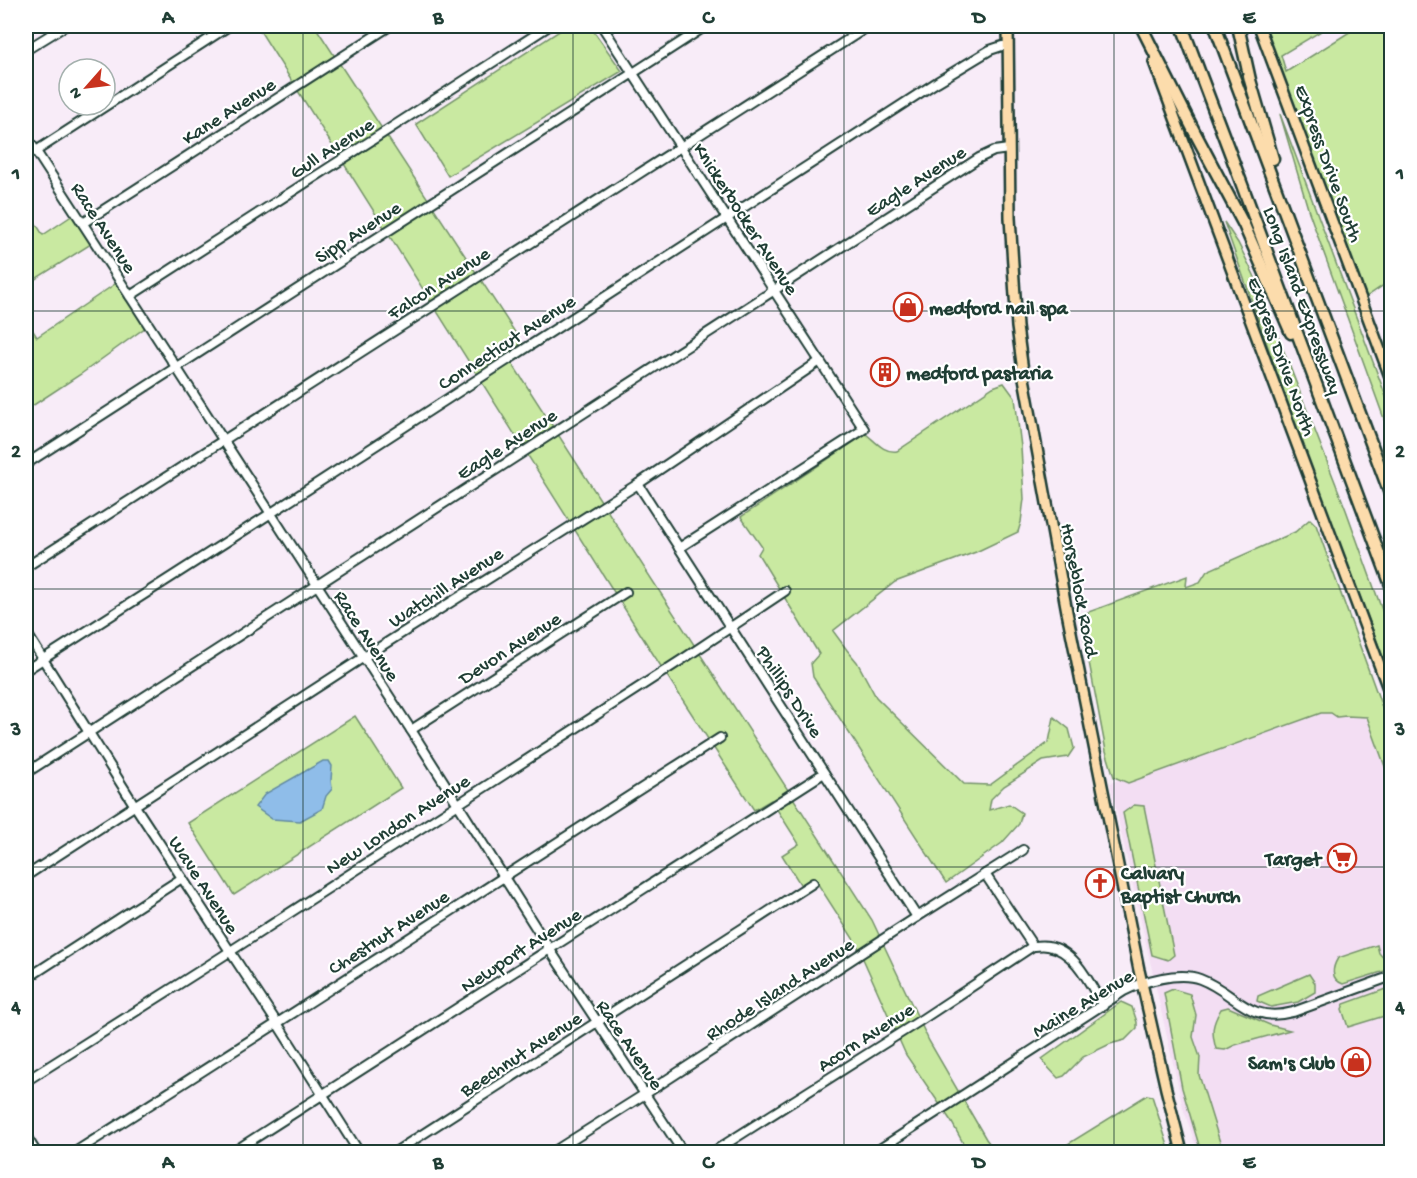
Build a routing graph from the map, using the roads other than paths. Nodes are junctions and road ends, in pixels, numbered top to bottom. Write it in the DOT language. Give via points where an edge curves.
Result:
graph roads {
  1 [pos="61,26"];
  2 [pos="229,26"];
  3 [pos="390,26"];
  4 [pos="549,26"];
  5 [pos="602,26"];
  6 [pos="706,26"];
  7 [pos="869,26"];
  8 [pos="1008,26"];
  9 [pos="1182,26"];
  10 [pos="1215,26"];
  11 [pos="1238,26"];
  12 [pos="1259,26"];
  13 [pos="1142,27"];
  14 [pos="1008,46"];
  15 [pos="26,50"];
  16 [pos="634,72"];
  17 [pos="26,136"];
  18 [pos="680,146"];
  19 [pos="1009,149"];
  20 [pos="36,151"];
  21 [pos="727,219"];
  22 [pos="83,223"];
  23 [pos="1291,226"];
  24 [pos="773,290"];
  25 [pos="130,296"];
  26 [pos="820,361"];
  27 [pos="176,367"];
  28 [pos="1392,382"];
  29 [pos="1320,396"];
  30 [pos="223,440"];
  31 [pos="26,464"];
  32 [pos="638,484"];
  33 [pos="1392,499"];
  34 [pos="270,514"];
  35 [pos="679,548"];
  36 [pos="26,567"];
  37 [pos="316,585"];
  38 [pos="1392,588"];
  39 [pos="785,591"];
  40 [pos="626,592"];
  41 [pos="730,627"];
  42 [pos="26,632"];
  43 [pos="364,657"];
  44 [pos="43,659"];
  45 [pos="26,670"];
  46 [pos="1392,699"];
  47 [pos="411,730"];
  48 [pos="89,732"];
  49 [pos="720,738"];
  50 [pos="26,773"];
  51 [pos="824,773"];
  52 [pos="457,804"];
  53 [pos="135,806"];
  54 [pos="1023,850"];
  55 [pos="986,874"];
  56 [pos="26,876"];
  57 [pos="504,876"];
  58 [pos="182,878"];
  59 [pos="813,883"];
  60 [pos="917,917"];
  61 [pos="1033,946"];
  62 [pos="550,950"];
  63 [pos="229,951"];
  64 [pos="1392,976"];
  65 [pos="26,979"];
  66 [pos="1142,983"];
  67 [pos="1103,1006"];
  68 [pos="597,1022"];
  69 [pos="277,1023"];
  70 [pos="26,1081"];
  71 [pos="645,1094"];
  72 [pos="322,1095"];
  73 [pos="26,1136"];
  74 [pos="36,1152"];
  75 [pos="75,1152"];
  76 [pos="233,1152"];
  77 [pos="359,1152"];
  78 [pos="395,1152"];
  79 [pos="553,1152"];
  80 [pos="683,1152"];
  81 [pos="713,1152"];
  82 [pos="875,1152"];
  83 [pos="1182,1152"];
  1 -- 15 [label="street"];
  2 -- 20 [label="street"];
  3 -- 22 [label="street, Kane Avenue"];
  4 -- 25 [label="street, Gull Avenue"];
  5 -- 16 [label="street, Knickerbocker Avenue"];
  6 -- 16 [label="street, Sipp Avenue"];
  7 -- 18 [label="street, Falcon Avenue"];
  8 -- 14 [label="main road, Horseblock Road"];
  9 -- 29 [label="highway, Long Island Expressway"];
  10 -- 23 [label="highway, Long Island Expressway"];
  11 -- 23 [label="highway"];
  12 -- 28 [label="main road, Express Drive South"];
  13 -- 29 [label="highway" via="1235,207"];
  13 -- 46 [label="main road, Express Drive North"];
  14 -- 19 [label="main road, Horseblock Road"];
  14 -- 21 [label="street, Connecticut Avenue" via="984,54"];
  16 -- 18 [label="street, Knickerbocker Avenue"];
  16 -- 27 [label="street, Sipp Avenue"];
  17 -- 20 [label="street, Race Avenue"];
  18 -- 21 [label="street, Knickerbocker Avenue"];
  18 -- 30 [label="street, Falcon Avenue"];
  19 -- 24 [label="street, Eagle Avenue" via="979,158"];
  19 -- 66 [label="main road, Horseblock Road" via="1015,298 1024,378"];
  20 -- 22 [label="street, Race Avenue"];
  21 -- 24 [label="street, Knickerbocker Avenue"];
  21 -- 34 [label="street, Connecticut Avenue"];
  22 -- 25 [label="street, Race Avenue"];
  23 -- 33 [label="highway, Long Island Expressway"];
  24 -- 26 [label="street, Knickerbocker Avenue"];
  24 -- 37 [label="street, Eagle Avenue"];
  25 -- 27 [label="street, Race Avenue"];
  26 -- 32 [label="street, Watchill Avenue"];
  26 -- 35 [label="street, Knickerbocker Avenue" via="864,429"];
  27 -- 30 [label="street, Race Avenue"];
  27 -- 31 [label="street, Sipp Avenue"];
  29 -- 38 [label="highway, Long Island Expressway"];
  30 -- 34 [label="street, Race Avenue"];
  30 -- 36 [label="street, Falcon Avenue"];
  32 -- 35 [label="street, Phillips Drive"];
  32 -- 43 [label="street, Watchill Avenue"];
  34 -- 37 [label="street, Race Avenue"];
  34 -- 44 [label="street, Connecticut Avenue"];
  35 -- 41 [label="street, Phillips Drive"];
  37 -- 43 [label="street, Race Avenue"];
  37 -- 48 [label="street, Eagle Avenue"];
  39 -- 41 [label="street, New London Avenue"];
  40 -- 47 [label="street, Devon Avenue"];
  41 -- 51 [label="street, Phillips Drive"];
  41 -- 52 [label="street, New London Avenue"];
  42 -- 44 [label="street, Wave Avenue"];
  43 -- 47 [label="street, Race Avenue"];
  43 -- 53 [label="street, Watchill Avenue"];
  44 -- 45 [label="street, Connecticut Avenue"];
  44 -- 48 [label="street, Wave Avenue"];
  47 -- 52 [label="street, Race Avenue"];
  48 -- 50 [label="street, Eagle Avenue"];
  48 -- 53 [label="street, Wave Avenue"];
  49 -- 57 [label="street, Chestnut Avenue"];
  51 -- 60 [label="street, Phillips Drive"];
  51 -- 62 [label="street, Newport Avenue"];
  52 -- 57 [label="street, Race Avenue"];
  52 -- 63 [label="street, New London Avenue"];
  53 -- 56 [label="street, Watchill Avenue"];
  53 -- 58 [label="street, Wave Avenue"];
  54 -- 55 [label="street, Rhode Island Avenue"];
  55 -- 60 [label="street, Rhode Island Avenue"];
  55 -- 61 [label="street"];
  57 -- 62 [label="street, Race Avenue"];
  57 -- 69 [label="street, Chestnut Avenue"];
  58 -- 63 [label="street, Wave Avenue"];
  58 -- 65 [label="street"];
  59 -- 68 [label="street, Beechnut Avenue"];
  60 -- 71 [label="street, Rhode Island Avenue"];
  61 -- 67 [label="street" via="1060,950 1072,959"];
  61 -- 81 [label="street, Acorn Avenue"];
  62 -- 68 [label="street, Race Avenue"];
  62 -- 72 [label="street, Newport Avenue"];
  63 -- 69 [label="street, Wave Avenue"];
  63 -- 70 [label="street, New London Avenue"];
  64 -- 66 [label="street, Maine Avenue" via="1293,1012 1268,1015 1251,1010 1192,976"];
  66 -- 67 [label="street, Maine Avenue"];
  66 -- 83 [label="main road, Horseblock Road"];
  67 -- 82 [label="street, Maine Avenue"];
  68 -- 71 [label="street, Race Avenue"];
  68 -- 78 [label="street, Beechnut Avenue"];
  69 -- 72 [label="street, Wave Avenue"];
  69 -- 75 [label="street, Chestnut Avenue"];
  71 -- 79 [label="street, Rhode Island Avenue"];
  71 -- 80 [label="street, Race Avenue"];
  72 -- 76 [label="street, Newport Avenue"];
  72 -- 77 [label="street, Wave Avenue"];
  73 -- 74 [label="street"];
}
